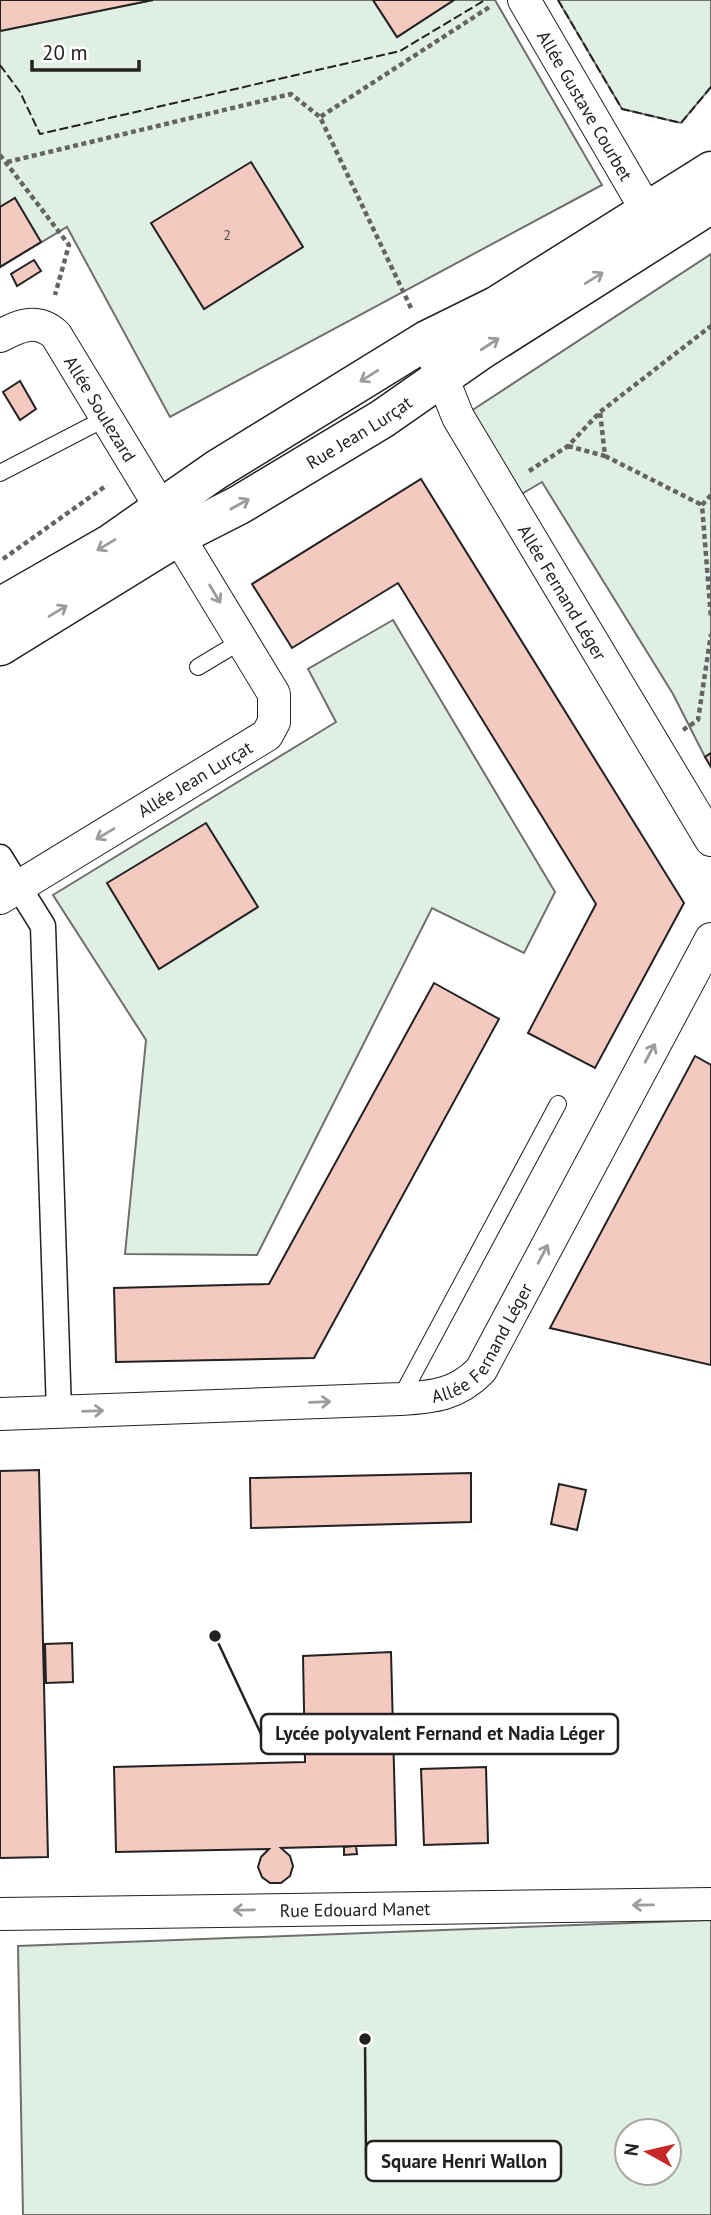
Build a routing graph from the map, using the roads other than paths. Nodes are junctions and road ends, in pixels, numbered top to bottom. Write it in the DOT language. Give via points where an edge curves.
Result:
graph roads {
  1 [pos="524,0"];
  2 [pos="711,171"];
  3 [pos="711,204"];
  4 [pos="647,211"];
  5 [pos="0,336"];
  6 [pos="426,340"];
  7 [pos="443,376"];
  8 [pos="108,417"];
  9 [pos="0,472"];
  10 [pos="171,520"];
  11 [pos="0,607"];
  12 [pos="243,640"];
  13 [pos="0,646"];
  14 [pos="198,667"];
  15 [pos="711,840"];
  16 [pos="0,857"];
  17 [pos="10,892"];
  18 [pos="711,939"];
  19 [pos="558,1104"];
  20 [pos="400,1399"];
  21 [pos="59,1412"];
  22 [pos="0,1414"];
  23 [pos="711,1904"];
  24 [pos="0,1914"];
  1 -- 4 [label="street, Allée Gustave Courbet"];
  2 -- 4 [label="street, Rue Jean Lurçat"];
  7 -- 3 [label="street, Rue Jean Lurçat, one-way"];
  4 -- 6 [label="street, Rue Jean Lurçat" via="496,306"];
  5 -- 8 [label="street, Allée Soulezard" via="21,326 47,326"];
  6 -- 7 [label="street, Allée Fernand Léger"];
  6 -- 10 [label="street, Rue Jean Lurçat, one-way"];
  10 -- 7 [label="street, Rue Jean Lurçat, one-way" via="251,498 382,419"];
  7 -- 15 [label="street, Allée Fernand Léger" via="458,417"];
  8 -- 9 [label="lane"];
  8 -- 10 [label="street, Allée Soulezard"];
  10 -- 11 [label="street, Rue Jean Lurçat, one-way" via="110,544"];
  10 -- 12 [label="street, Allée Jean Lurçat, one-way"];
  13 -- 10 [label="street, Rue Jean Lurçat, one-way"];
  12 -- 14 [label="lane"];
  12 -- 17 [label="street, Allée Jean Lurçat, one-way" via="274,694 274,722 267,735"];
  16 -- 17 [label="street"];
  17 -- 21 [label="street" via="43,926"];
  20 -- 18 [label="street, Allée Fernand Léger, one-way" via="457,1390 481,1370"];
  19 -- 20 [label="lane"];
  21 -- 20 [label="street, Allée Fernand Léger, one-way"];
  21 -- 22 [label="street, Allée Fernand Léger"];
  23 -- 24 [label="street, Rue Edouard Manet, one-way"];
}
